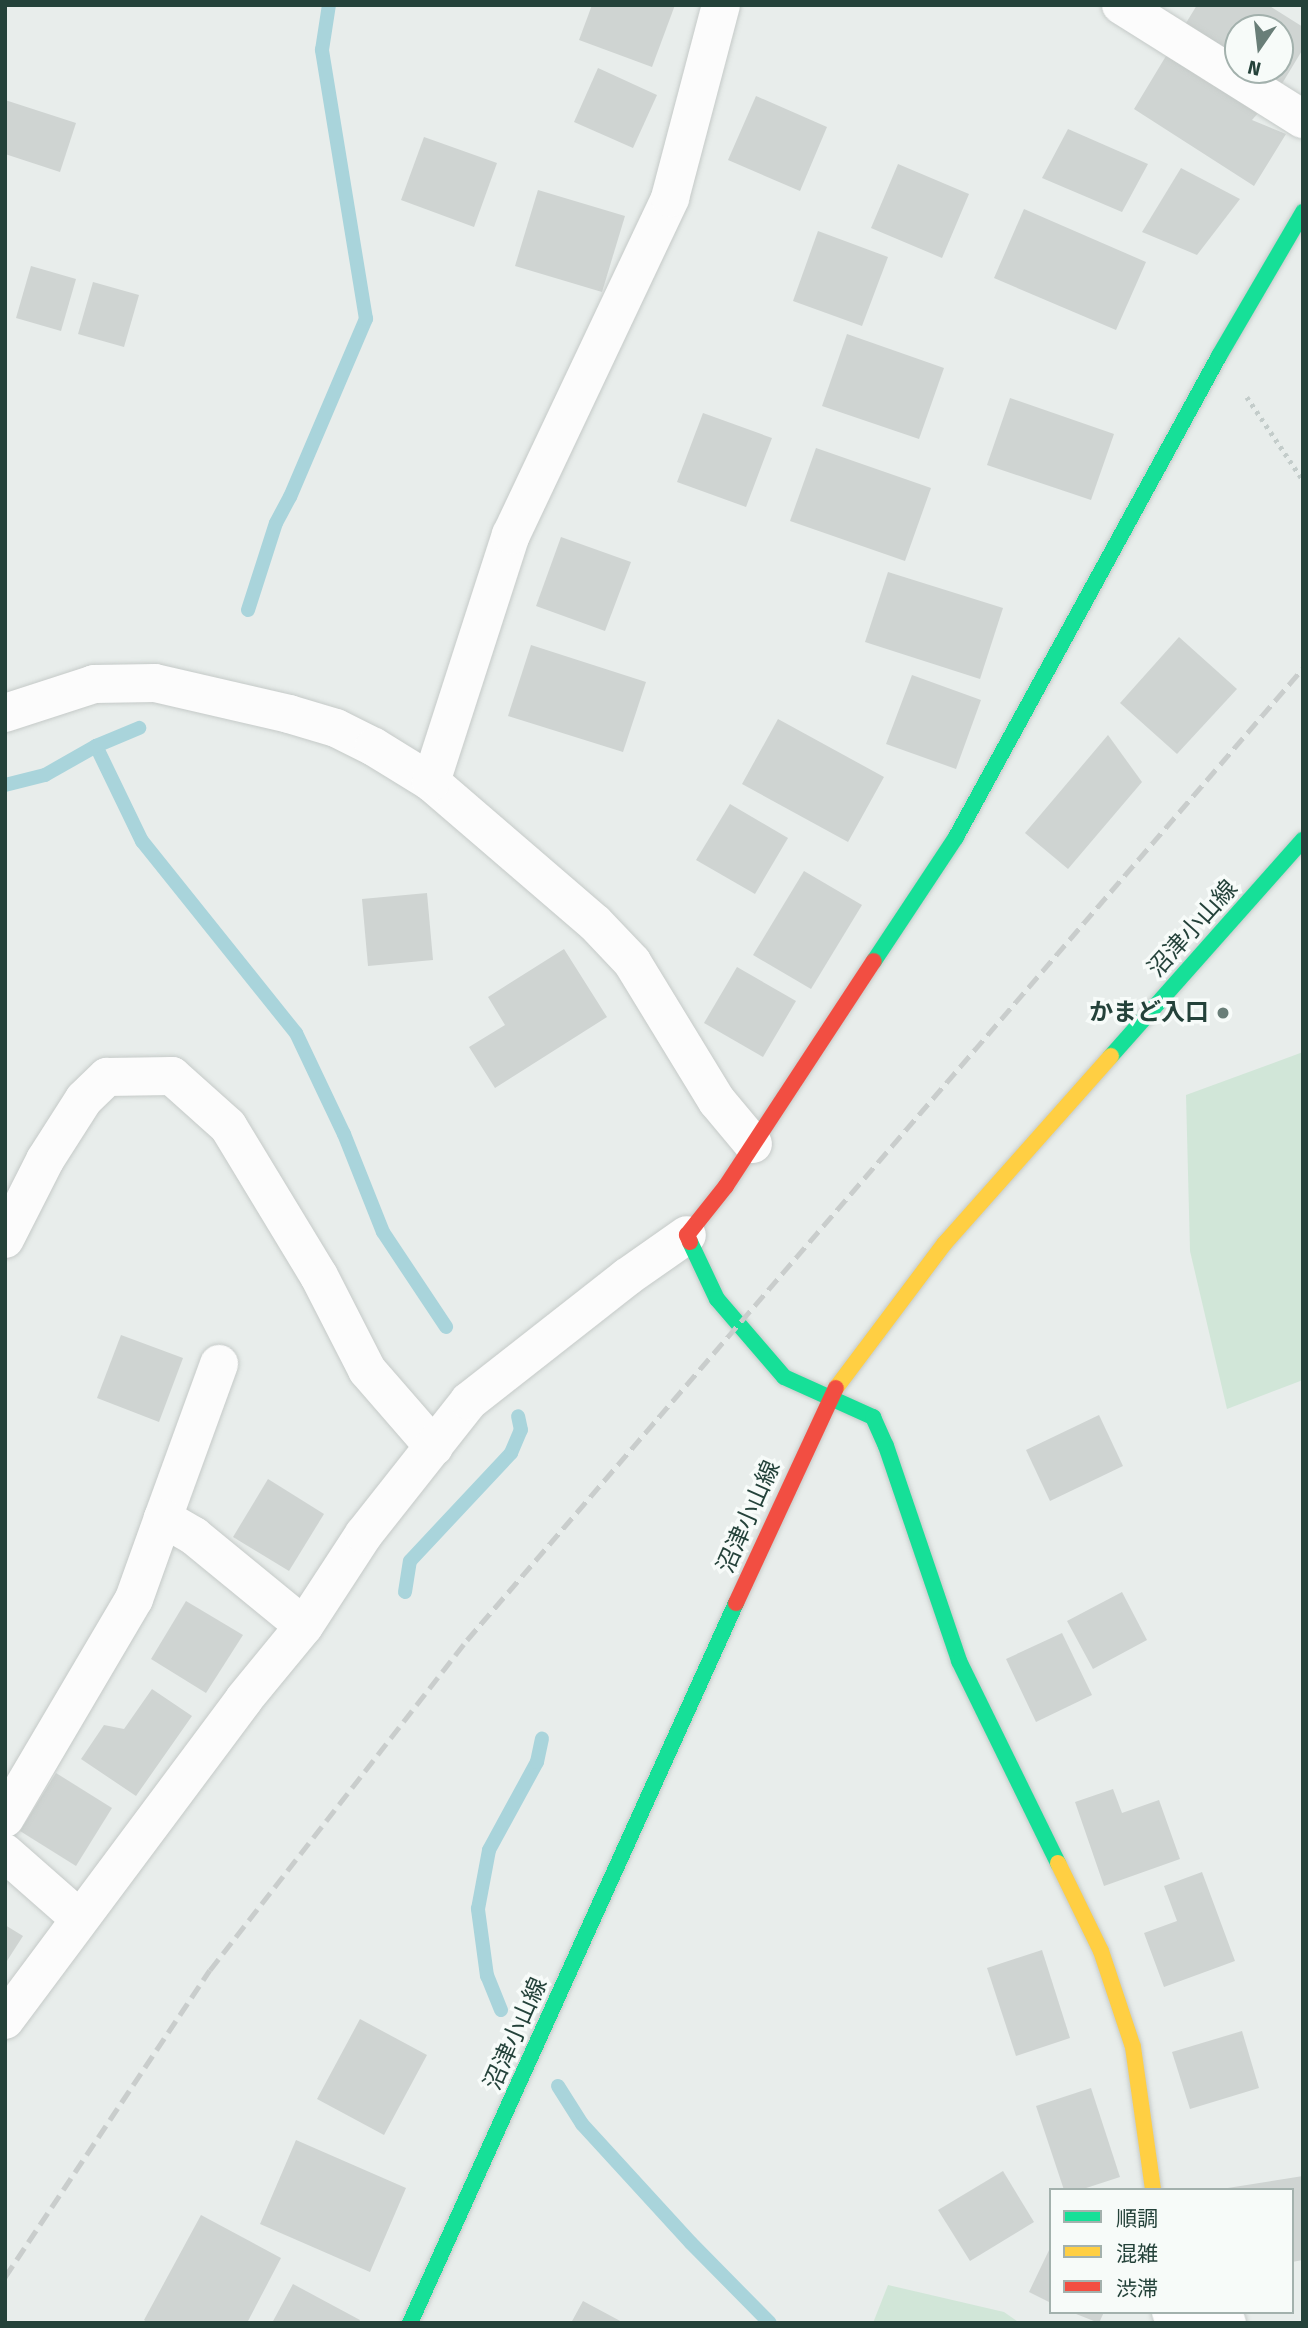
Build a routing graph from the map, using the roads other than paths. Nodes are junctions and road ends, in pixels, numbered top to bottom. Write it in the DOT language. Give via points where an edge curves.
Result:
graph roads {
  1 [pos="721,5"];
  2 [pos="1121,5"];
  3 [pos="1303,119"];
  4 [pos="1303,212"];
  5 [pos="5,713"];
  6 [pos="432,782"];
  7 [pos="1303,840"];
  8 [pos="753,1144"];
  9 [pos="687,1235"];
  10 [pos="5,1239"];
  11 [pos="219,1364"];
  12 [pos="828,1397"];
  13 [pos="434,1447"];
  14 [pos="163,1518"];
  15 [pos="304,1626"];
  16 [pos="5,1818"];
  17 [pos="5,1853"];
  18 [pos="79,1918"];
  19 [pos="5,2020"];
  20 [pos="1153,2188"];
  21 [pos="1181,2314"];
  22 [pos="410,2323"];
  23 [pos="1227,2323"];
  1 -- 6 [label="street" via="670,198 511,535"];
  2 -- 3 [label="street"];
  4 -- 8 [label="street" via="1219,356 956,837"];
  5 -- 6 [label="street" via="94,684 155,683 336,728"];
  6 -- 8 [label="street" via="595,923 632,961 717,1101"];
  7 -- 12 [label="street, 沼津小山線" via="946,1243"];
  8 -- 9 [label="street"];
  9 -- 12 [label="street" via="717,1299 784,1377"];
  9 -- 13 [label="street" via="627,1276 470,1401"];
  10 -- 13 [label="street" via="45,1160 84,1099 107,1077 172,1076 228,1126 319,1276 367,1370"];
  11 -- 14 [label="street"];
  12 -- 20 [label="street" via="873,1417 959,1661 1101,1951 1133,2047"];
  12 -- 22 [label="street, 沼津小山線"];
  13 -- 15 [label="street" via="364,1535"];
  14 -- 15 [label="street" via="194,1536"];
  14 -- 16 [label="street" via="134,1599"];
  15 -- 18 [label="street"];
  17 -- 18 [label="street"];
  18 -- 19 [label="street"];
  21 -- 23 [label="street"];
}
